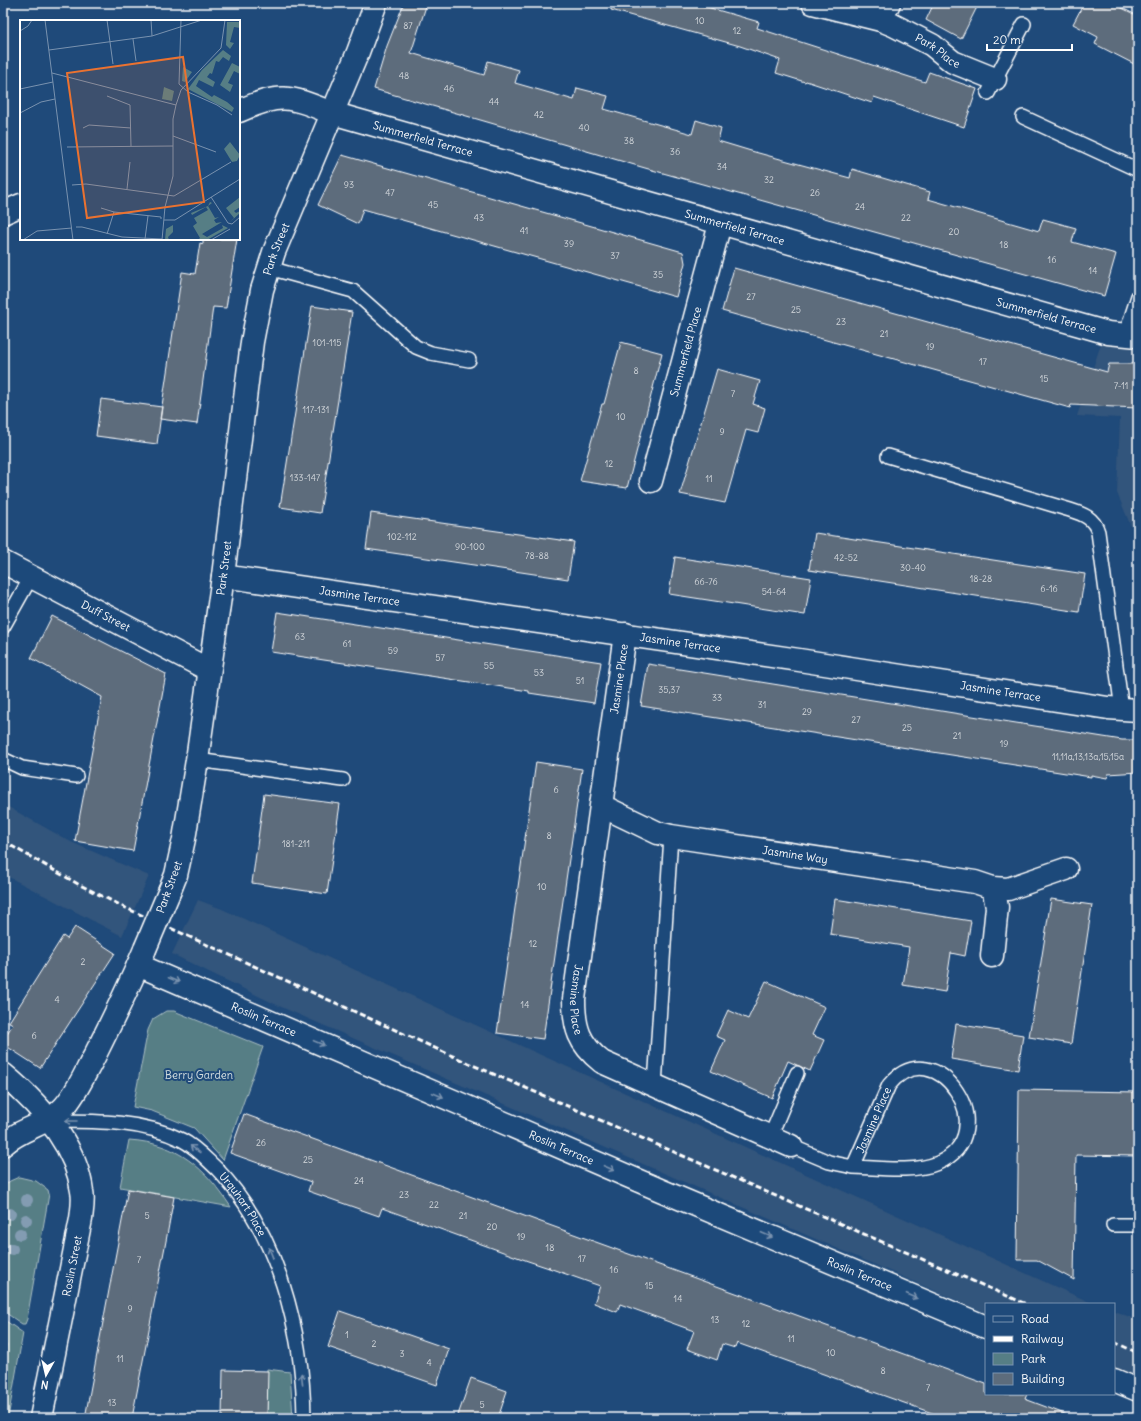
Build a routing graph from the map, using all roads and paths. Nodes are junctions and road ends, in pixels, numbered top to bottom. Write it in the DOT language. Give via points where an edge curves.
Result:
graph roads {
  1 [pos="376,3"];
  2 [pos="813,3"];
  3 [pos="885,12"];
  4 [pos="1024,24"];
  5 [pos="991,86"];
  6 [pos="240,111"];
  7 [pos="332,113"];
  8 [pos="1023,117"];
  9 [pos="1138,170"];
  10 [pos="20,205"];
  11 [pos="3,213"];
  12 [pos="720,224"];
  13 [pos="268,268"];
  14 [pos="1138,296"];
  15 [pos="1132,336"];
  16 [pos="469,360"];
  17 [pos="888,456"];
  18 [pos="652,481"];
  19 [pos="3,562"];
  20 [pos="223,576"];
  21 [pos="31,577"];
  22 [pos="3,627"];
  23 [pos="625,634"];
  24 [pos="209,670"];
  25 [pos="1130,710"];
  26 [pos="3,759"];
  27 [pos="197,760"];
  28 [pos="76,776"];
  29 [pos="343,780"];
  30 [pos="602,806"];
  31 [pos="671,836"];
  32 [pos="1066,869"];
  33 [pos="993,888"];
  34 [pos="992,956"];
  35 [pos="142,957"];
  36 [pos="3,1074"];
  37 [pos="797,1074"];
  38 [pos="655,1085"];
  39 [pos="48,1121"];
  40 [pos="770,1137"];
  41 [pos="3,1145"];
  42 [pos="791,1146"];
  43 [pos="853,1167"];
  44 [pos="1113,1225"];
  45 [pos="1138,1226"];
  46 [pos="985,1327"];
  47 [pos="1115,1380"];
  48 [pos="1138,1390"];
  49 [pos="42,1418"];
  50 [pos="304,1418"];
  1 -- 7 [label="street, Park Street"];
  2 -- 3 [label="street, Park Place"];
  3 -- 5 [label="street, Park Place" via="953,62"];
  4 -- 5 [label="lane"];
  6 -- 7 [label="street, Summerfield Terrace" via="264,100 282,97 300,100"];
  7 -- 12 [label="street, Summerfield Terrace"];
  7 -- 13 [label="street, Park Street"];
  8 -- 9 [label="lane"];
  10 -- 11 [label="street"];
  12 -- 15 [label="street, Summerfield Terrace" via="1093,329"];
  12 -- 18 [label="street, Summerfield Place"];
  13 -- 16 [label="lane" via="353,291 416,347 431,353"];
  13 -- 20 [label="street, Park Street" via="252,342"];
  14 -- 15 [label="lane"];
  17 -- 25 [label="lane" via="1088,516 1098,532"];
  19 -- 21 [label="street, Duff Street"];
  20 -- 23 [label="street, Jasmine Terrace"];
  20 -- 24 [label="street, Park Street"];
  21 -- 22 [label="lane"];
  21 -- 24 [label="street, Duff Street"];
  23 -- 25 [label="street, Jasmine Terrace"];
  23 -- 30 [label="street, Jasmine Place"];
  24 -- 27 [label="street, Park Street"];
  26 -- 28 [label="lane" via="22,768"];
  27 -- 29 [label="lane"];
  27 -- 35 [label="street, Park Street, bridge" via="176,875"];
  30 -- 31 [label="street, Jasmine Way" via="658,833"];
  30 -- 38 [label="street, Jasmine Place" via="574,999 574,1014 583,1043 602,1062"];
  31 -- 33 [label="street, Jasmine Way" via="975,882"];
  31 -- 38 [label="lane"];
  32 -- 33 [label="street, Jasmine Way" via="1013,888"];
  33 -- 34 [label="street" via="997,907"];
  35 -- 39 [label="street, Park Street" via="78,1088 65,1106"];
  35 -- 46 [label="street, Roslin Terrace, one-way" via="660,1190"];
  36 -- 39 [label="street, Roslin Street" via="25,1092"];
  37 -- 40 [label="lane"];
  38 -- 40 [label="street, Jasmine Place"];
  39 -- 41 [label="street" via="25,1130"];
  39 -- 49 [label="street, Roslin Street" via="76,1164 83,1192 81,1219"];
  50 -- 39 [label="lane, Urquhart Place, one-way" via="300,1360 277,1269 255,1219 225,1179 199,1152 183,1141 160,1132 99,1121"];
  40 -- 42 [label="street, Jasmine Place"];
  42 -- 43 [label="lane, Jasmine Place" via="829,1162"];
  43 -- 43 [label="lane, Jasmine Place" via="889,1085 897,1076 907,1070 920,1068 944,1077 955,1086 966,1111 966,1127 962,1142 952,1154 938,1163 922,1167"];
  44 -- 45 [label="lane"];
  47 -- 48 [label="street"];
}
